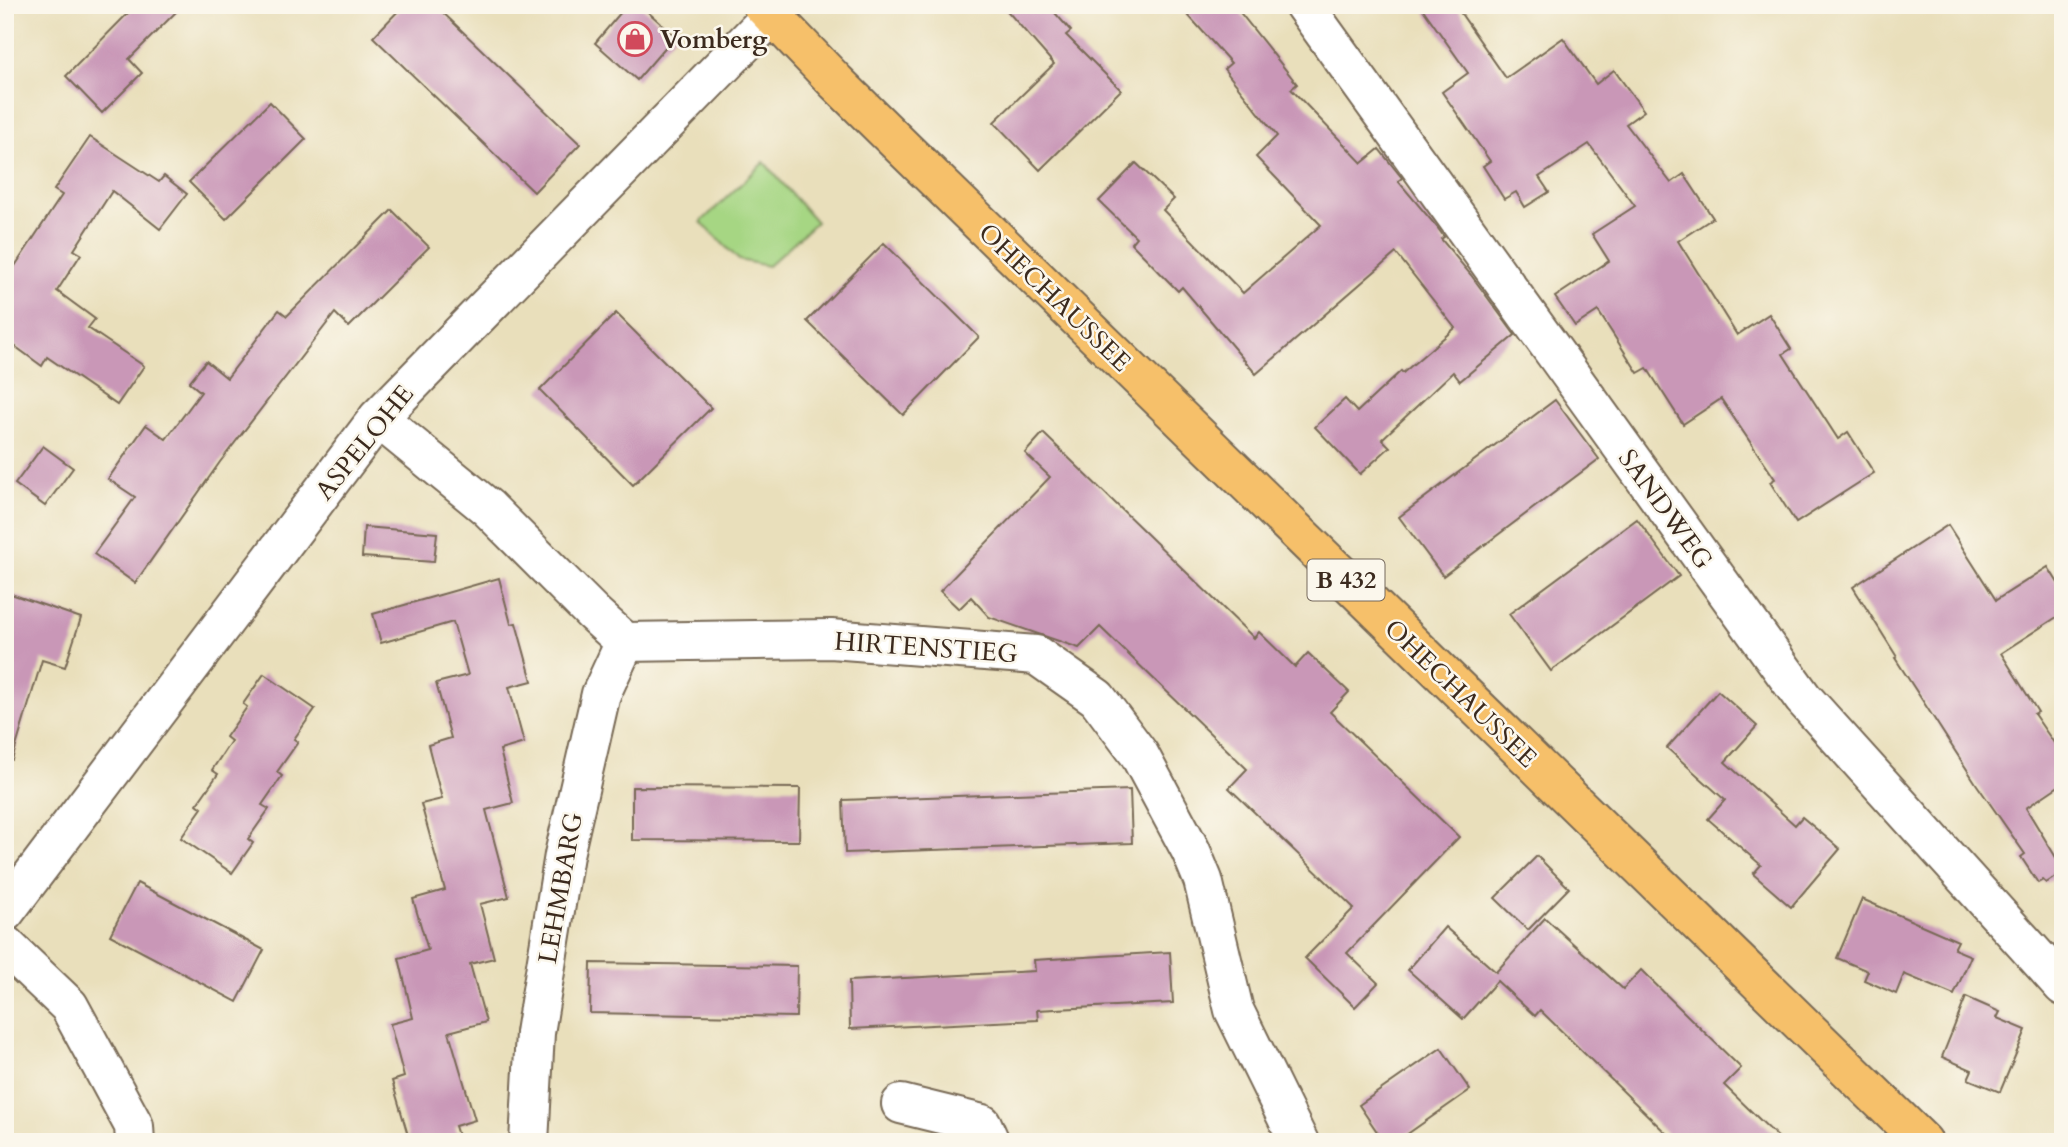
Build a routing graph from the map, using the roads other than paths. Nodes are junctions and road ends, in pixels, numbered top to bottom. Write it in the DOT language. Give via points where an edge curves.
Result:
graph roads {
  1 [pos="1304,5"];
  2 [pos="772,9"];
  3 [pos="378,418"];
  4 [pos="625,642"];
  5 [pos="5,912"];
  6 [pos="5,945"];
  7 [pos="2063,986"];
  8 [pos="901,1104"];
  9 [pos="135,1142"];
  10 [pos="529,1142"];
  11 [pos="990,1142"];
  12 [pos="1298,1142"];
  13 [pos="1923,1142"];
  1 -- 7 [label="street, SANDWEG" via="1803,698"];
  2 -- 3 [label="street, ASPELOHE"];
  2 -- 13 [label="main road, OHECHAUSSEE / B 432" via="836,82"];
  3 -- 4 [label="street" via="488,508"];
  3 -- 5 [label="street, ASPELOHE"];
  4 -- 10 [label="street, LEHMBARG" via="601,694 564,855 535,1033"];
  4 -- 12 [label="street, HIRTENSTIEG" via="831,639 1037,655 1097,698 1139,754 1191,851 1203,880 1234,1010"];
  6 -- 9 [label="street" via="69,1006 134,1126"];
  8 -- 11 [label="street" via="982,1124"];
}
